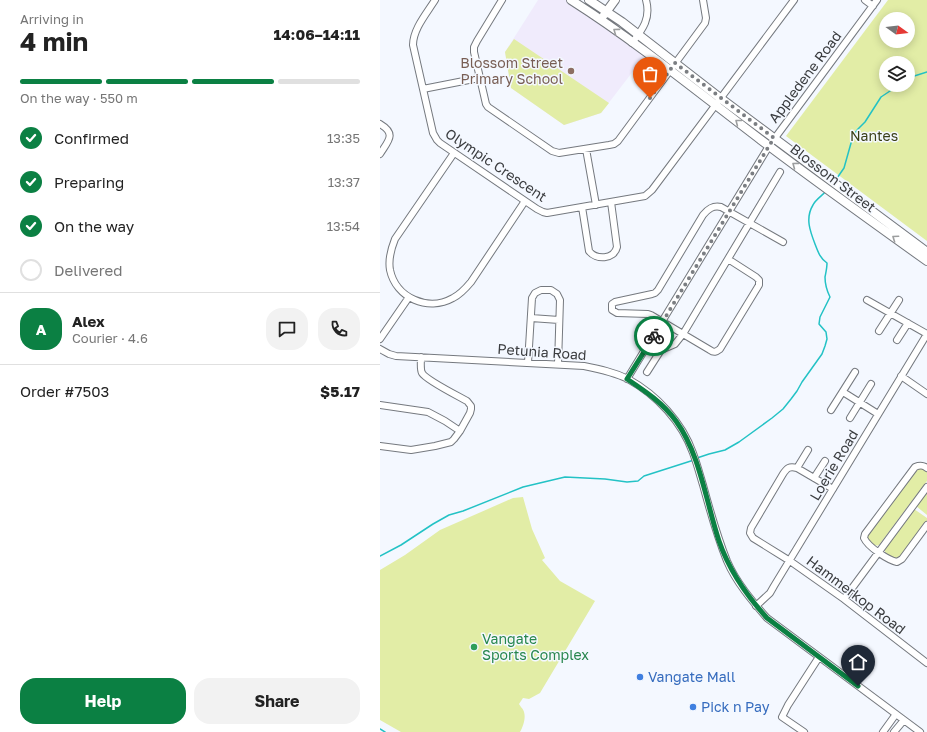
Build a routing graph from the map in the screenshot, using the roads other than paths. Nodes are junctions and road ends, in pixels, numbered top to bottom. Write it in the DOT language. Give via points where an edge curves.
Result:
graph roads {
  1 [pos="435,0"];
  2 [pos="502,0"];
  3 [pos="571,0"];
  4 [pos="589,0"];
  5 [pos="615,0"];
  6 [pos="646,0"];
  7 [pos="703,0"];
  8 [pos="794,0"];
  9 [pos="865,0"];
  10 [pos="877,0"];
  11 [pos="602,3"];
  12 [pos="873,6"];
  13 [pos="606,11"];
  14 [pos="594,14"];
  15 [pos="601,19"];
  16 [pos="638,35"];
  17 [pos="632,42"];
  18 [pos="675,63"];
  19 [pos="670,70"];
  20 [pos="479,78"];
  21 [pos="423,89"];
  22 [pos="718,102"];
  23 [pos="380,124"];
  24 [pos="774,138"];
  25 [pos="769,146"];
  26 [pos="586,149"];
  27 [pos="454,153"];
  28 [pos="380,154"];
  29 [pos="780,172"];
  30 [pos="525,201"];
  31 [pos="611,202"];
  32 [pos="596,204"];
  33 [pos="582,207"];
  34 [pos="870,209"];
  35 [pos="730,211"];
  36 [pos="864,217"];
  37 [pos="750,223"];
  38 [pos="783,242"];
  39 [pos="927,252"];
  40 [pos="728,259"];
  41 [pos="927,261"];
  42 [pos="409,297"];
  43 [pos="867,300"];
  44 [pos="900,300"];
  45 [pos="891,313"];
  46 [pos="531,318"];
  47 [pos="559,320"];
  48 [pos="662,322"];
  49 [pos="908,323"];
  50 [pos="879,332"];
  51 [pos="683,334"];
  52 [pos="927,334"];
  53 [pos="380,339"];
  54 [pos="897,340"];
  55 [pos="380,349"];
  56 [pos="421,357"];
  57 [pos="528,363"];
  58 [pos="558,364"];
  59 [pos="647,372"];
  60 [pos="855,372"];
  61 [pos="901,376"];
  62 [pos="627,379"];
  63 [pos="871,384"];
  64 [pos="843,392"];
  65 [pos="927,394"];
  66 [pos="860,402"];
  67 [pos="380,405"];
  68 [pos="832,410"];
  69 [pos="878,414"];
  70 [pos="850,418"];
  71 [pos="460,431"];
  72 [pos="380,446"];
  73 [pos="808,450"];
  74 [pos="825,461"];
  75 [pos="797,468"];
  76 [pos="927,468"];
  77 [pos="814,478"];
  78 [pos="927,487"];
  79 [pos="833,489"];
  80 [pos="927,525"];
  81 [pos="878,552"];
  82 [pos="790,560"];
  83 [pos="844,599"];
  84 [pos="756,606"];
  85 [pos="819,657"];
  86 [pos="926,661"];
  87 [pos="896,714"];
  88 [pos="904,720"];
  89 [pos="804,732"];
  90 [pos="883,732"];
  91 [pos="894,732"];
  92 [pos="920,732"];
  1 -- 21 [label="street, Olympic Crescent" via="413,39"];
  2 -- 20 [label="street" via="474,47"];
  3 -- 14 [label="street, Blossom Street"];
  4 -- 11 [label="street, Blossom Street"];
  5 -- 13 [label="street"];
  6 -- 16 [label="street" via="646,23"];
  7 -- 18 [label="street" via="705,23"];
  8 -- 22 [label="street, Olympic Crescent"];
  9 -- 12 [label="street"];
  10 -- 12 [label="street, Appledene Road"];
  11 -- 13 [label="street, Blossom Street"];
  11 -- 14 [label="street"];
  12 -- 24 [label="street, Appledene Road"];
  13 -- 15 [label="street"];
  13 -- 16 [label="street, Blossom Street"];
  14 -- 15 [label="street, Blossom Street"];
  17 -- 15 [label="street, Blossom Street, one-way"];
  16 -- 17 [label="street"];
  16 -- 18 [label="street, Blossom Street"];
  17 -- 19 [label="street, Blossom Street"];
  18 -- 19 [label="street"];
  18 -- 22 [label="street, Blossom Street"];
  19 -- 22 [label="street, Blossom Street"];
  19 -- 26 [label="street" via="618,141"];
  20 -- 21 [label="street"];
  20 -- 26 [label="street" via="488,107 552,151 559,153"];
  21 -- 27 [label="street, Olympic Crescent" via="433,133 440,143"];
  22 -- 24 [label="street, Blossom Street"];
  25 -- 22 [label="street, Blossom Street, one-way"];
  22 -- 31 [label="street, Olympic Crescent" via="648,194"];
  23 -- 28 [label="street" via="389,131 390,136"];
  24 -- 25 [label="street, Appledene Road"];
  24 -- 34 [label="street, Blossom Street"];
  25 -- 35 [label="street, Appledene Road"];
  36 -- 25 [label="street, Blossom Street, one-way"];
  26 -- 32 [label="street"];
  27 -- 30 [label="street, Olympic Crescent"];
  27 -- 42 [label="street" via="390,251 393,278"];
  29 -- 37 [label="street"];
  30 -- 33 [label="street, Olympic Crescent" via="548,213"];
  30 -- 42 [label="street" via="462,293 453,299 437,303 425,303"];
  31 -- 32 [label="street, Olympic Crescent"];
  31 -- 33 [label="street" via="617,247 613,255 599,258 589,250"];
  32 -- 33 [label="street, Olympic Crescent"];
  34 -- 36 [label="street"];
  34 -- 39 [label="street, Blossom Street"];
  35 -- 37 [label="street"];
  35 -- 48 [label="street, Appledene Road"];
  35 -- 48 [label="street" via="716,206 703,215 656,293 612,304 614,312 648,314"];
  41 -- 36 [label="street, Blossom Street, one-way"];
  37 -- 38 [label="street"];
  37 -- 40 [label="street"];
  40 -- 51 [label="street"];
  40 -- 51 [label="street" via="756,277 759,285 717,351 713,352"];
  42 -- 53 [label="street"];
  43 -- 45 [label="street"];
  44 -- 45 [label="street"];
  45 -- 49 [label="street"];
  45 -- 50 [label="street"];
  46 -- 47 [label="street"];
  46 -- 47 [label="street" via="532,298 535,293 551,290 560,300"];
  46 -- 57 [label="street"];
  47 -- 58 [label="street"];
  48 -- 51 [label="street"];
  48 -- 62 [label="street, Appledene Road"];
  49 -- 52 [label="street"];
  49 -- 54 [label="street"];
  51 -- 59 [label="street" via="675,344 661,350"];
  52 -- 61 [label="street, Loerie Road"];
  55 -- 56 [label="street, Petunia Road" via="396,356"];
  56 -- 57 [label="street, Petunia Road"];
  56 -- 71 [label="street" via="423,374 467,401 470,406 470,413"];
  57 -- 58 [label="street, Petunia Road"];
  58 -- 62 [label="street, Petunia Road" via="598,369"];
  60 -- 64 [label="street"];
  61 -- 65 [label="street"];
  61 -- 69 [label="street, Loerie Road"];
  62 -- 84 [label="street, Petunia Road" via="644,389 676,421 693,453 728,563"];
  63 -- 66 [label="street"];
  64 -- 66 [label="street"];
  64 -- 68 [label="street"];
  66 -- 69 [label="street"];
  66 -- 70 [label="street"];
  67 -- 71 [label="street" via="428,412"];
  69 -- 79 [label="street, Loerie Road"];
  71 -- 72 [label="street" via="451,442 419,449"];
  73 -- 75 [label="street"];
  74 -- 77 [label="street"];
  75 -- 77 [label="street"];
  75 -- 82 [label="street, Hammerkop Road" via="786,470 750,533 756,541"];
  76 -- 81 [label="street" via="919,465 915,467 865,534 866,542"];
  77 -- 79 [label="street"];
  78 -- 81 [label="street"];
  79 -- 82 [label="street, Loerie Road"];
  80 -- 81 [label="street" via="897,562"];
  81 -- 83 [label="street"];
  82 -- 83 [label="street, Hammerkop Road"];
  82 -- 84 [label="street, Loerie Road" via="770,593"];
  83 -- 86 [label="street, Hammerkop Road"];
  84 -- 85 [label="street, Petunia Road" via="767,618"];
  85 -- 87 [label="street, Petunia Road"];
  85 -- 89 [label="street" via="782,717"];
  87 -- 88 [label="street, Petunia Road"];
  87 -- 90 [label="street"];
  88 -- 91 [label="street"];
  88 -- 92 [label="street, Petunia Road"];
}
